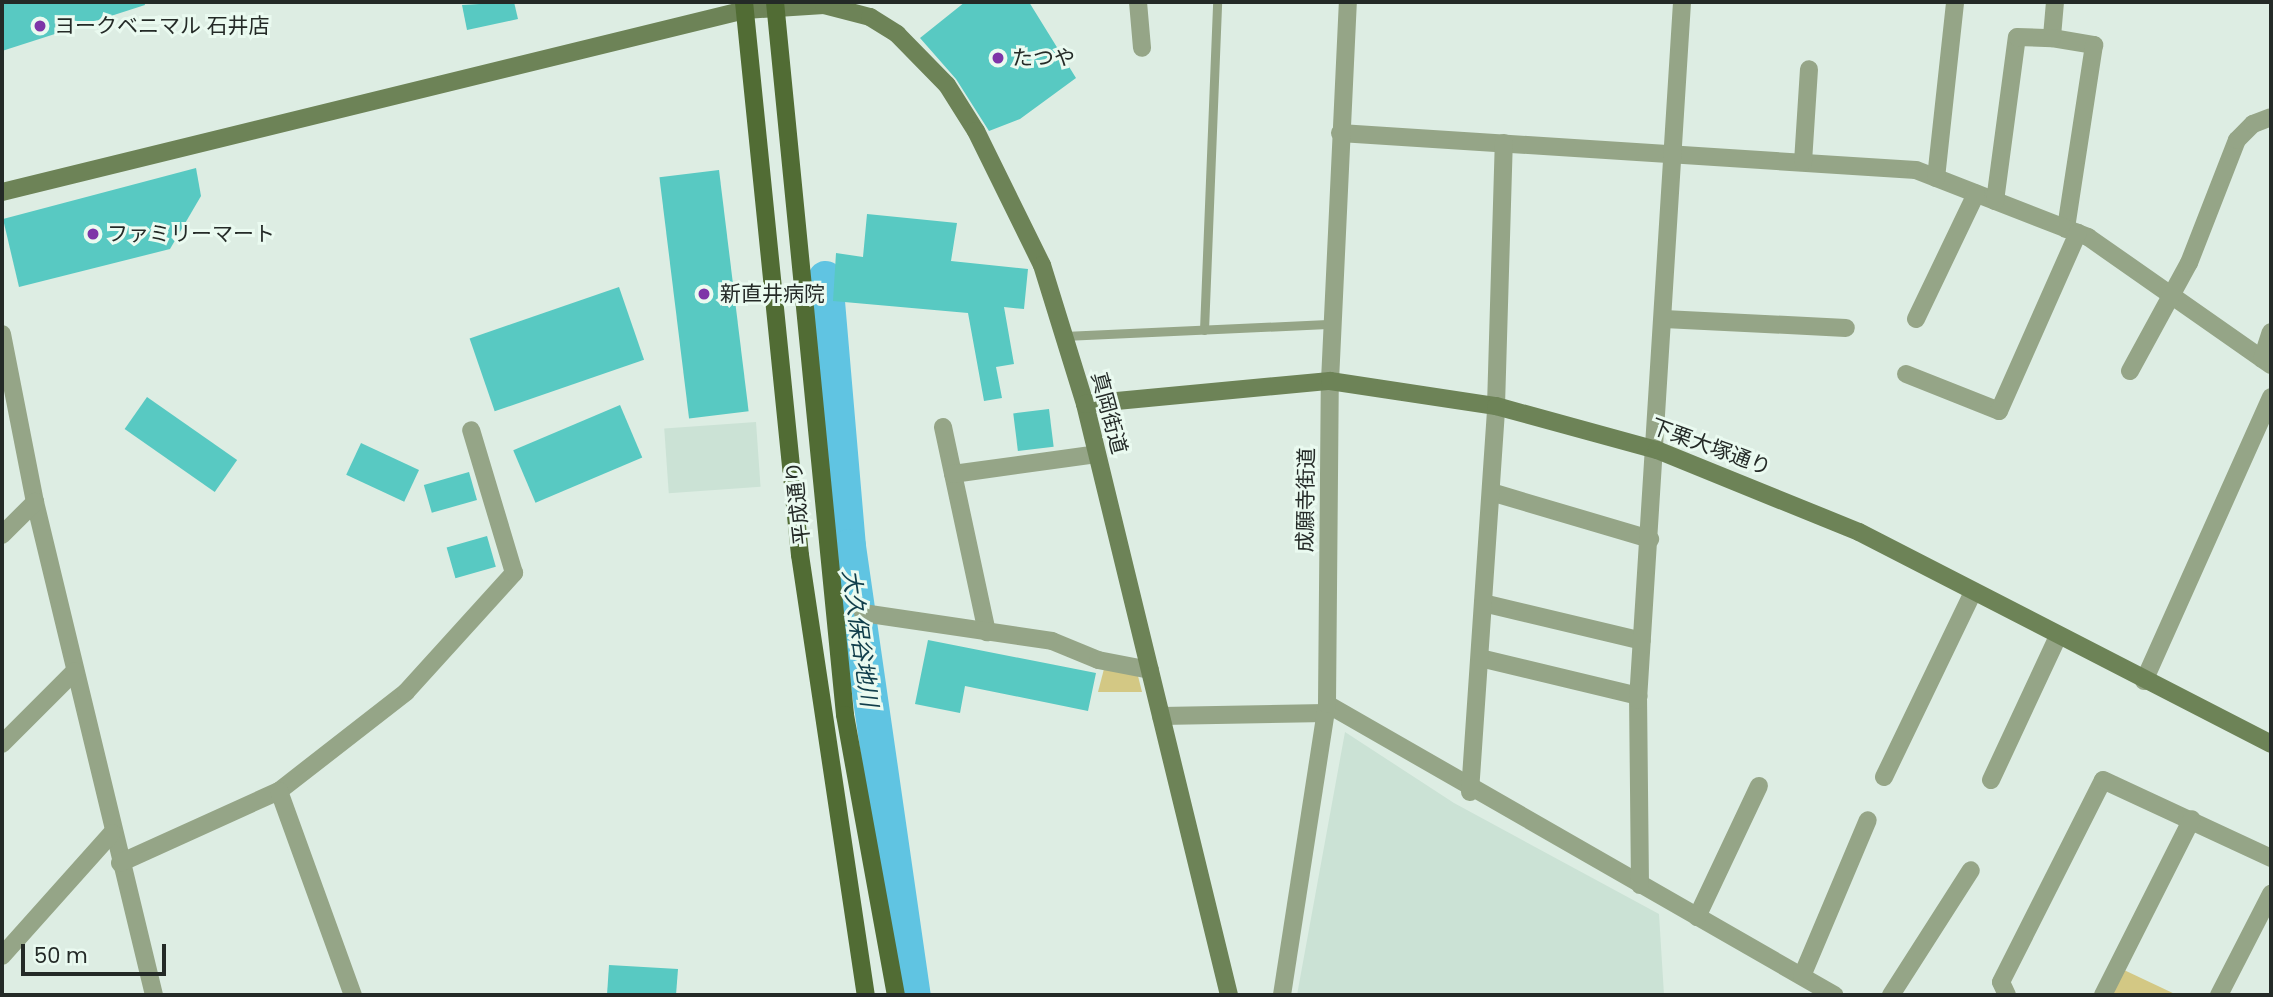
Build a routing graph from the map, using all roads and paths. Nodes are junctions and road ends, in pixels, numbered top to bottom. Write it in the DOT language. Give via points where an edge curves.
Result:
graph roads {
  1 [pos="1138,2"];
  2 [pos="1217,2"];
  3 [pos="1348,2"];
  4 [pos="1682,2"];
  5 [pos="1955,2"];
  6 [pos="2055,2"];
  7 [pos="775,3"];
  8 [pos="745,6"];
  9 [pos="874,9"];
  10 [pos="2052,38"];
  11 [pos="1142,48"];
  12 [pos="1810,69"];
  13 [pos="2271,117"];
  14 [pos="1340,132"];
  15 [pos="1504,143"];
  16 [pos="1673,153"];
  17 [pos="1803,162"];
  18 [pos="1936,178"];
  19 [pos="2,192"];
  20 [pos="1976,194"];
  21 [pos="1995,201"];
  22 [pos="2072,231"];
  23 [pos="2171,295"];
  24 [pos="1664,319"];
  25 [pos="1916,319"];
  26 [pos="1332,324"];
  27 [pos="1846,328"];
  28 [pos="1204,330"];
  29 [pos="2271,332"];
  30 [pos="2,334"];
  31 [pos="1064,336"];
  32 [pos="2267,362"];
  33 [pos="2130,372"];
  34 [pos="1906,374"];
  35 [pos="1330,380"];
  36 [pos="2271,397"];
  37 [pos="1085,404"];
  38 [pos="1496,406"];
  39 [pos="943,427"];
  40 [pos="471,430"];
  41 [pos="1657,450"];
  42 [pos="1097,454"];
  43 [pos="953,474"];
  44 [pos="1490,492"];
  45 [pos="35,502"];
  46 [pos="2,535"];
  47 [pos="1650,539"];
  48 [pos="1973,592"];
  49 [pos="1483,603"];
  50 [pos="863,613"];
  51 [pos="987,632"];
  52 [pos="2058,636"];
  53 [pos="1642,641"];
  54 [pos="1479,658"];
  55 [pos="1150,670"];
  56 [pos="75,671"];
  57 [pos="2144,681"];
  58 [pos="1638,696"];
  59 [pos="1326,708"];
  60 [pos="1161,716"];
  61 [pos="2,744"];
  62 [pos="2271,744"];
  63 [pos="1884,777"];
  64 [pos="1991,780"];
  65 [pos="1759,786"];
  66 [pos="279,792"];
  67 [pos="1471,792"];
  68 [pos="2192,819"];
  69 [pos="1868,820"];
  70 [pos="112,833"];
  71 [pos="2271,858"];
  72 [pos="120,863"];
  73 [pos="1971,870"];
  74 [pos="1640,885"];
  75 [pos="2271,894"];
  76 [pos="1697,917"];
  77 [pos="2,956"];
  78 [pos="1802,976"];
  79 [pos="154,995"];
  80 [pos="352,995"];
  81 [pos="866,995"];
  82 [pos="896,995"];
  83 [pos="1228,995"];
  84 [pos="1282,995"];
  85 [pos="1834,995"];
  86 [pos="1891,995"];
  87 [pos="2007,995"];
  88 [pos="2103,995"];
  89 [pos="2219,995"];
  1 -- 11 [label="street"];
  2 -- 28 [label="lane"];
  3 -- 14 [label="street, 成願寺街道"];
  4 -- 16 [label="street"];
  5 -- 18 [label="street"];
  6 -- 10 [label="street"];
  7 -- 8 [label="street, 真岡街道"];
  7 -- 9 [label="street, 真岡街道"];
  7 -- 82 [label="main road, 平成通り" via="845,715"];
  8 -- 19 [label="street, 真岡街道"];
  8 -- 81 [label="main road, 平成通り" via="800,555"];
  9 -- 31 [label="street, 真岡街道" via="922,56 976,131 1042,265"];
  10 -- 21 [label="street" via="2017,37"];
  10 -- 22 [label="street" via="2094,45"];
  12 -- 17 [label="street"];
  13 -- 23 [label="street" via="2253,124 2237,140"];
  14 -- 15 [label="street"];
  14 -- 26 [label="street, 成願寺街道"];
  15 -- 16 [label="street"];
  15 -- 38 [label="street"];
  16 -- 17 [label="street"];
  16 -- 24 [label="street"];
  17 -- 18 [label="street" via="1916,170"];
  18 -- 20 [label="street"];
  20 -- 21 [label="street"];
  20 -- 25 [label="street"];
  21 -- 22 [label="street"];
  22 -- 23 [label="street"];
  22 -- 34 [label="street" via="1999,411"];
  23 -- 32 [label="street"];
  23 -- 33 [label="street"];
  24 -- 27 [label="street"];
  24 -- 41 [label="street"];
  26 -- 28 [label="lane"];
  26 -- 35 [label="street, 成願寺街道"];
  28 -- 31 [label="lane"];
  29 -- 32 [label="street"];
  30 -- 45 [label="street"];
  31 -- 37 [label="street, 真岡街道"];
  35 -- 37 [label="street, 下栗大塚通り"];
  35 -- 38 [label="street, 下栗大塚通り"];
  35 -- 59 [label="street, 成願寺街道"];
  36 -- 57 [label="street"];
  37 -- 42 [label="street, 真岡街道"];
  38 -- 41 [label="street, 下栗大塚通り"];
  38 -- 44 [label="street"];
  39 -- 43 [label="street"];
  40 -- 66 [label="street" via="514,573 406,692"];
  41 -- 47 [label="street"];
  41 -- 48 [label="street, 下栗大塚通り" via="1764,489"];
  42 -- 43 [label="street"];
  42 -- 55 [label="street, 真岡街道"];
  43 -- 51 [label="street"];
  44 -- 47 [label="street"];
  44 -- 49 [label="street"];
  45 -- 46 [label="street"];
  45 -- 56 [label="street"];
  47 -- 53 [label="street"];
  48 -- 52 [label="street, 下栗大塚通り"];
  48 -- 63 [label="street"];
  49 -- 53 [label="street"];
  49 -- 54 [label="street"];
  50 -- 51 [label="street"];
  51 -- 55 [label="street" via="1052,641 1098,660"];
  52 -- 57 [label="street, 下栗大塚通り"];
  52 -- 64 [label="street"];
  53 -- 58 [label="street"];
  54 -- 58 [label="street"];
  54 -- 67 [label="street"];
  55 -- 60 [label="street, 真岡街道"];
  56 -- 61 [label="street"];
  56 -- 70 [label="street"];
  57 -- 62 [label="street, 下栗大塚通り"];
  58 -- 74 [label="street"];
  59 -- 60 [label="street"];
  59 -- 67 [label="street"];
  59 -- 84 [label="street, 成願寺街道"];
  60 -- 83 [label="street, 真岡街道"];
  65 -- 76 [label="street"];
  66 -- 72 [label="street"];
  66 -- 80 [label="street"];
  67 -- 74 [label="street"];
  68 -- 71 [label="street"];
  68 -- 87 [label="street" via="2103,780 2001,982"];
  68 -- 88 [label="street"];
  69 -- 78 [label="street"];
  70 -- 72 [label="street"];
  70 -- 77 [label="street"];
  72 -- 79 [label="street"];
  73 -- 86 [label="street"];
  74 -- 76 [label="street"];
  75 -- 89 [label="street"];
  76 -- 78 [label="street"];
  78 -- 85 [label="street"];
}
